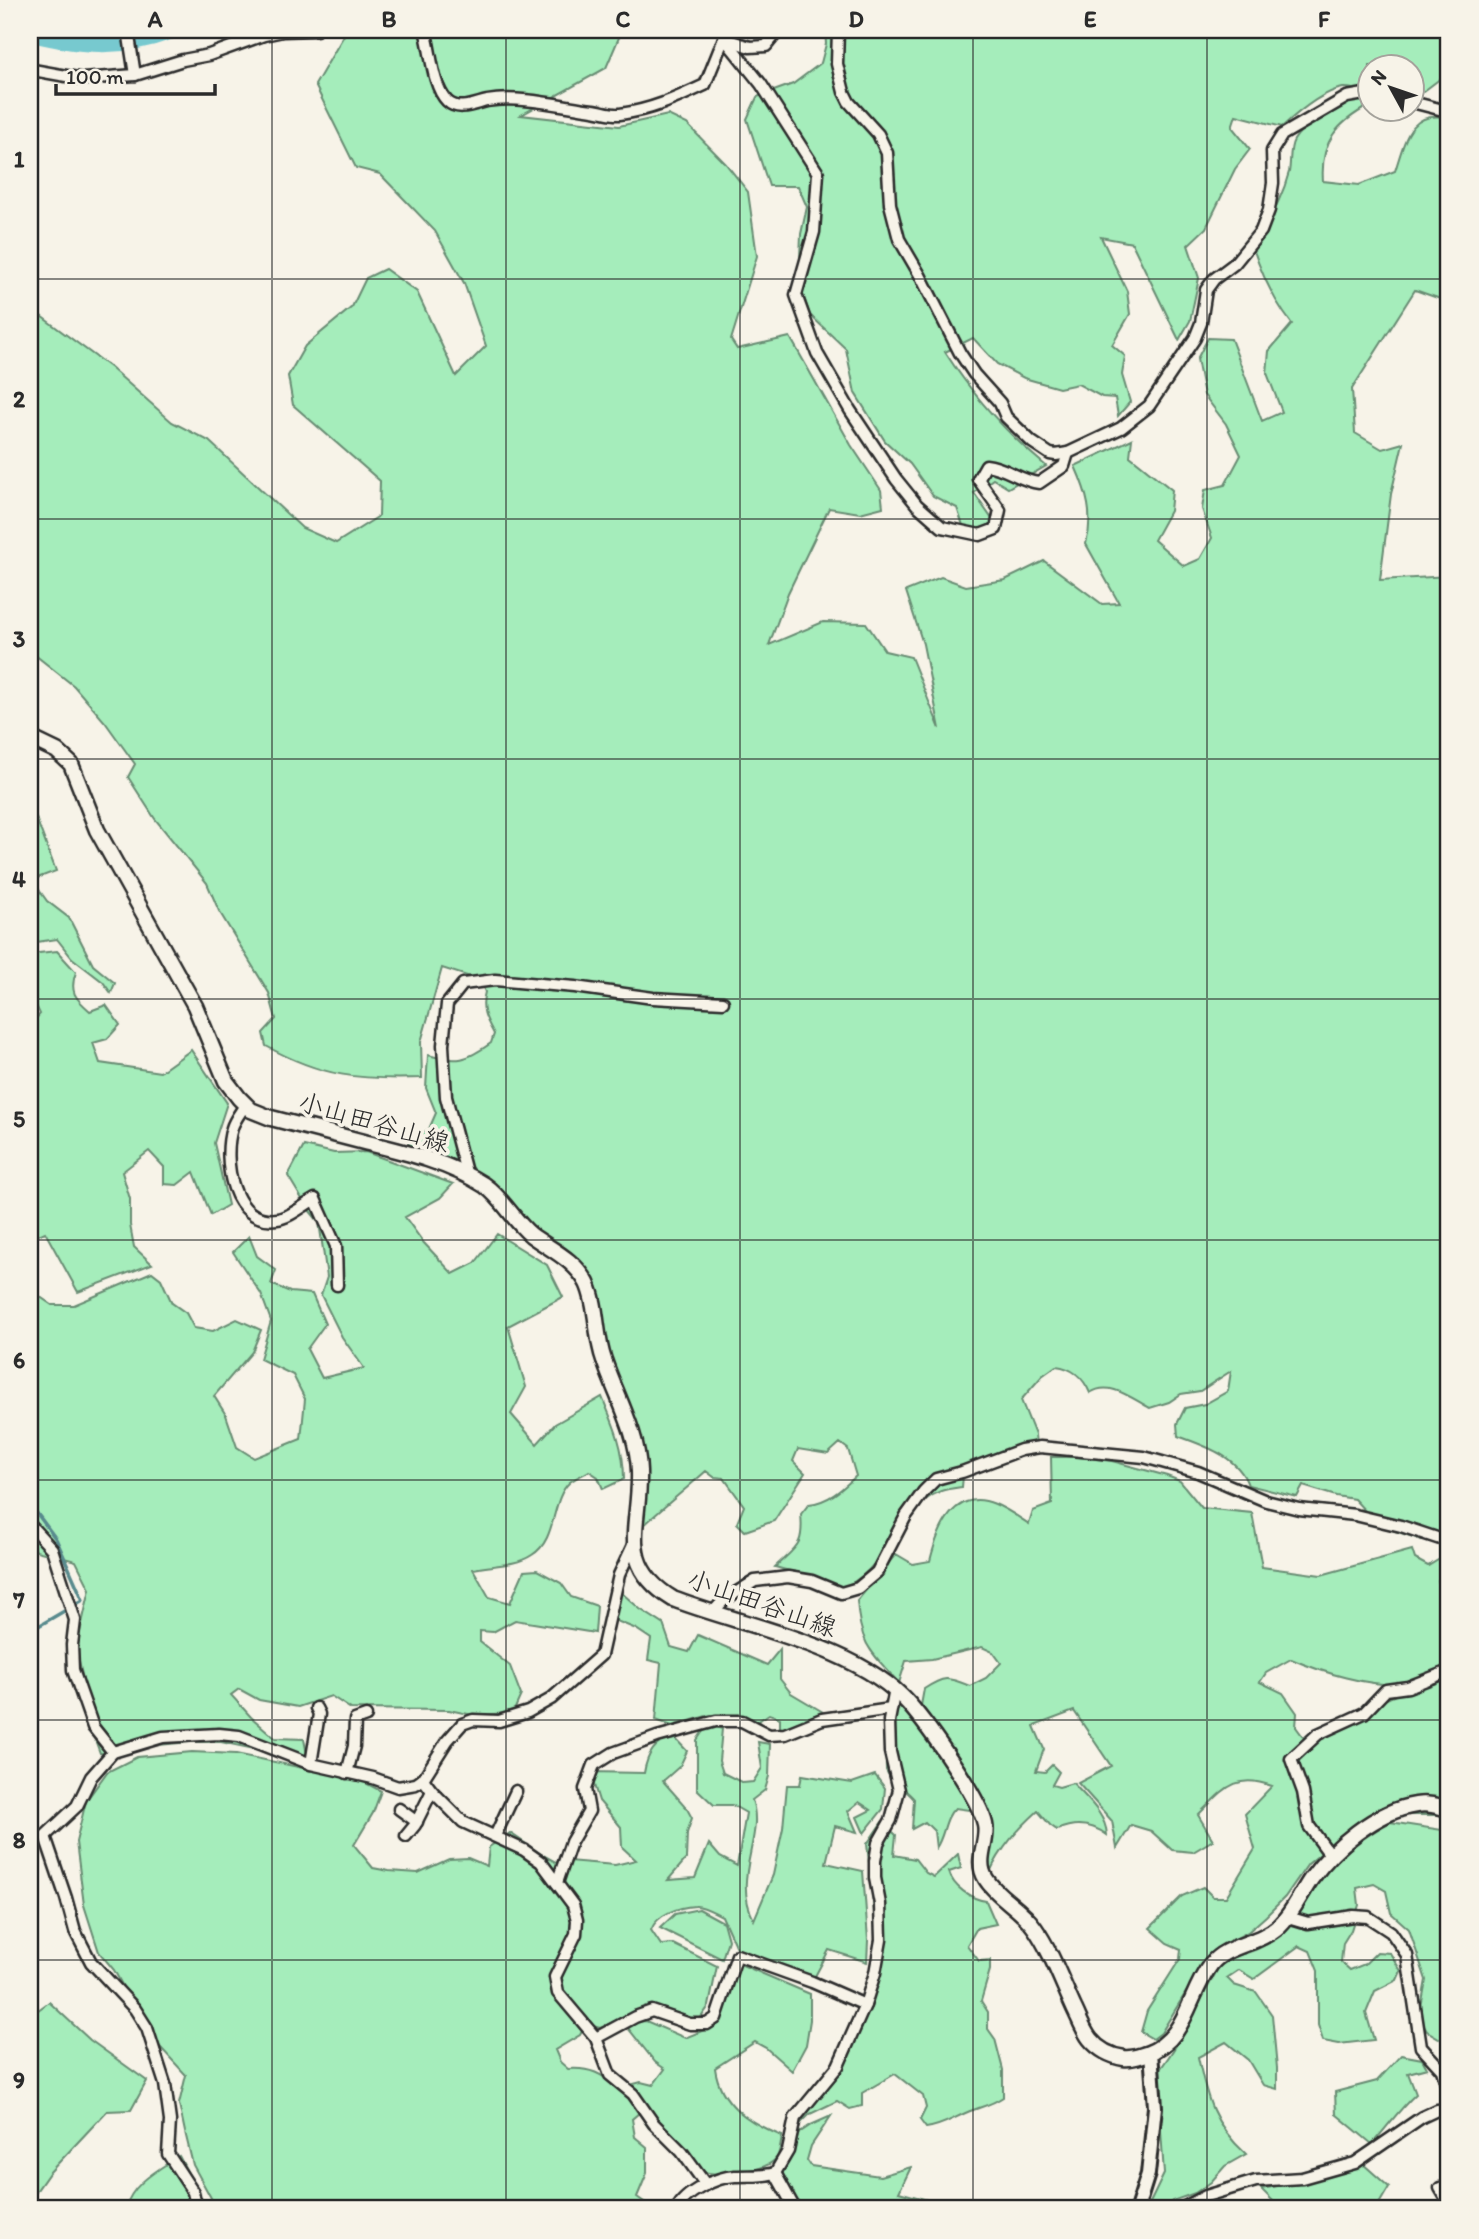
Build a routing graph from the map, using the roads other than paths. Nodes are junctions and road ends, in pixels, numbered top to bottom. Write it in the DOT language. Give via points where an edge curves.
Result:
graph roads {
  1 [pos="128,30"];
  2 [pos="316,30"];
  3 [pos="425,30"];
  4 [pos="779,30"];
  5 [pos="838,30"];
  6 [pos="724,38"];
  7 [pos="31,72"];
  8 [pos="135,75"];
  9 [pos="1356,96"];
  10 [pos="1426,106"];
  11 [pos="1449,108"];
  12 [pos="1068,453"];
  13 [pos="30,738"];
  14 [pos="723,1002"];
  15 [pos="245,1105"];
  16 [pos="467,1176"];
  17 [pos="337,1285"];
  18 [pos="30,1525"];
  19 [pos="1449,1542"];
  20 [pos="633,1545"];
  21 [pos="713,1612"];
  22 [pos="1449,1671"];
  23 [pos="895,1689"];
  24 [pos="316,1708"];
  25 [pos="891,1709"];
  26 [pos="366,1716"];
  27 [pos="113,1752"];
  28 [pos="311,1764"];
  29 [pos="347,1773"];
  30 [pos="423,1779"];
  31 [pos="432,1791"];
  32 [pos="516,1791"];
  33 [pos="399,1809"];
  34 [pos="1449,1809"];
  35 [pos="417,1822"];
  36 [pos="406,1836"];
  37 [pos="495,1836"];
  38 [pos="1331,1856"];
  39 [pos="557,1883"];
  40 [pos="1288,1917"];
  41 [pos="865,2005"];
  42 [pos="596,2038"];
  43 [pos="1151,2052"];
  44 [pos="1449,2093"];
  45 [pos="1449,2109"];
  46 [pos="775,2173"];
  47 [pos="706,2185"];
  48 [pos="1440,2188"];
  49 [pos="197,2209"];
  50 [pos="677,2209"];
  51 [pos="795,2209"];
  52 [pos="1137,2209"];
  53 [pos="1181,2209"];
  54 [pos="1442,2209"];
  1 -- 8 [label="street"];
  2 -- 8 [label="street" via="264,34"];
  3 -- 6 [label="street" via="439,87 446,101 456,106 509,99 613,114 664,105 705,85"];
  4 -- 6 [label="street" via="766,46 750,47"];
  5 -- 12 [label="street" via="837,64 844,92 887,149 897,234 960,354 1006,417 1032,442 1050,454"];
  6 -- 12 [label="street" via="761,84 818,173 814,232 796,295 817,353 910,496 942,527 980,535 996,529 1000,510 978,479 986,465 1040,483 1065,466"];
  7 -- 8 [label="street" via="83,79"];
  9 -- 12 [label="street" via="1282,135 1272,151 1273,183 1261,231 1206,290 1201,323 1149,405 1121,428"];
  10 -- 11 [label="street"];
  13 -- 15 [label="main road, 小山田谷山線" via="71,764 97,830 195,1006 226,1081"];
  14 -- 16 [label="street" via="495,980 463,984 447,1004 443,1045 446,1097"];
  15 -- 16 [label="main road, 小山田谷山線" via="271,1118 426,1158"];
  15 -- 17 [label="street" via="232,1126 228,1151 233,1190 248,1212 260,1219 279,1219 315,1199 336,1247"];
  16 -- 20 [label="main road, 小山田谷山線" via="492,1191 528,1233 562,1255 587,1283 603,1357 636,1446 639,1471"];
  18 -- 27 [label="street" via="52,1549 75,1620 73,1670 93,1727"];
  19 -- 21 [label="street" via="1355,1515 1266,1501 1198,1472 1144,1458 1040,1447 936,1479 906,1516 877,1572 858,1588 841,1593 788,1577 755,1581"];
  20 -- 21 [label="main road, 小山田谷山線" via="654,1586 673,1599"];
  20 -- 30 [label="street" via="619,1575 601,1655 551,1699 527,1712 499,1721 462,1724"];
  21 -- 23 [label="main road, 小山田谷山線" via="851,1661"];
  22 -- 38 [label="street" via="1386,1690 1364,1713 1318,1734 1292,1759 1310,1826"];
  23 -- 25 [label="street"];
  23 -- 43 [label="main road, 小山田谷山線" via="919,1716 982,1814 986,1831 981,1854 987,1881 1036,1930 1087,2034 1102,2049 1118,2056 1134,2058"];
  24 -- 28 [label="street" via="319,1714"];
  25 -- 39 [label="street" via="822,1719 785,1734 769,1735 741,1721 716,1721 613,1753 594,1765 585,1789 589,1811 571,1842"];
  25 -- 41 [label="street" via="890,1752 899,1790 891,1820 878,1843 875,1878 881,1940"];
  26 -- 29 [label="street" via="355,1720"];
  27 -- 28 [label="street" via="163,1737 219,1734 239,1736"];
  27 -- 49 [label="street" via="91,1777 76,1806 45,1836 75,1931 91,1962 147,2028 166,2084 169,2154 193,2192"];
  28 -- 29 [label="street"];
  29 -- 30 [label="street" via="398,1787"];
  30 -- 31 [label="street"];
  31 -- 35 [label="street"];
  31 -- 37 [label="street" via="463,1822"];
  32 -- 37 [label="street"];
  33 -- 35 [label="street"];
  34 -- 38 [label="main road" via="1430,1804 1399,1810 1350,1838"];
  35 -- 36 [label="street"];
  37 -- 39 [label="street" via="541,1862"];
  38 -- 40 [label="main road"];
  39 -- 42 [label="street" via="573,1905 577,1920 576,1934 555,1978 558,1993"];
  40 -- 43 [label="main road" via="1266,1936 1219,1956 1175,2033"];
  40 -- 44 [label="street" via="1308,1923 1368,1917 1391,1932 1407,1955 1421,2047 1442,2070"];
  41 -- 42 [label="street" via="737,1955 716,2018 707,2024 690,2024 652,2011"];
  41 -- 46 [label="street" via="838,2066 795,2118 788,2151"];
  42 -- 47 [label="street" via="610,2075 633,2094"];
  43 -- 52 [label="street" via="1155,2107 1148,2174"];
  45 -- 53 [label="street" via="1422,2117 1355,2163 1302,2178 1256,2181"];
  46 -- 47 [label="street" via="732,2176"];
  46 -- 51 [label="street"];
  47 -- 50 [label="street"];
  48 -- 54 [label="street" via="1449,2203"];
}
